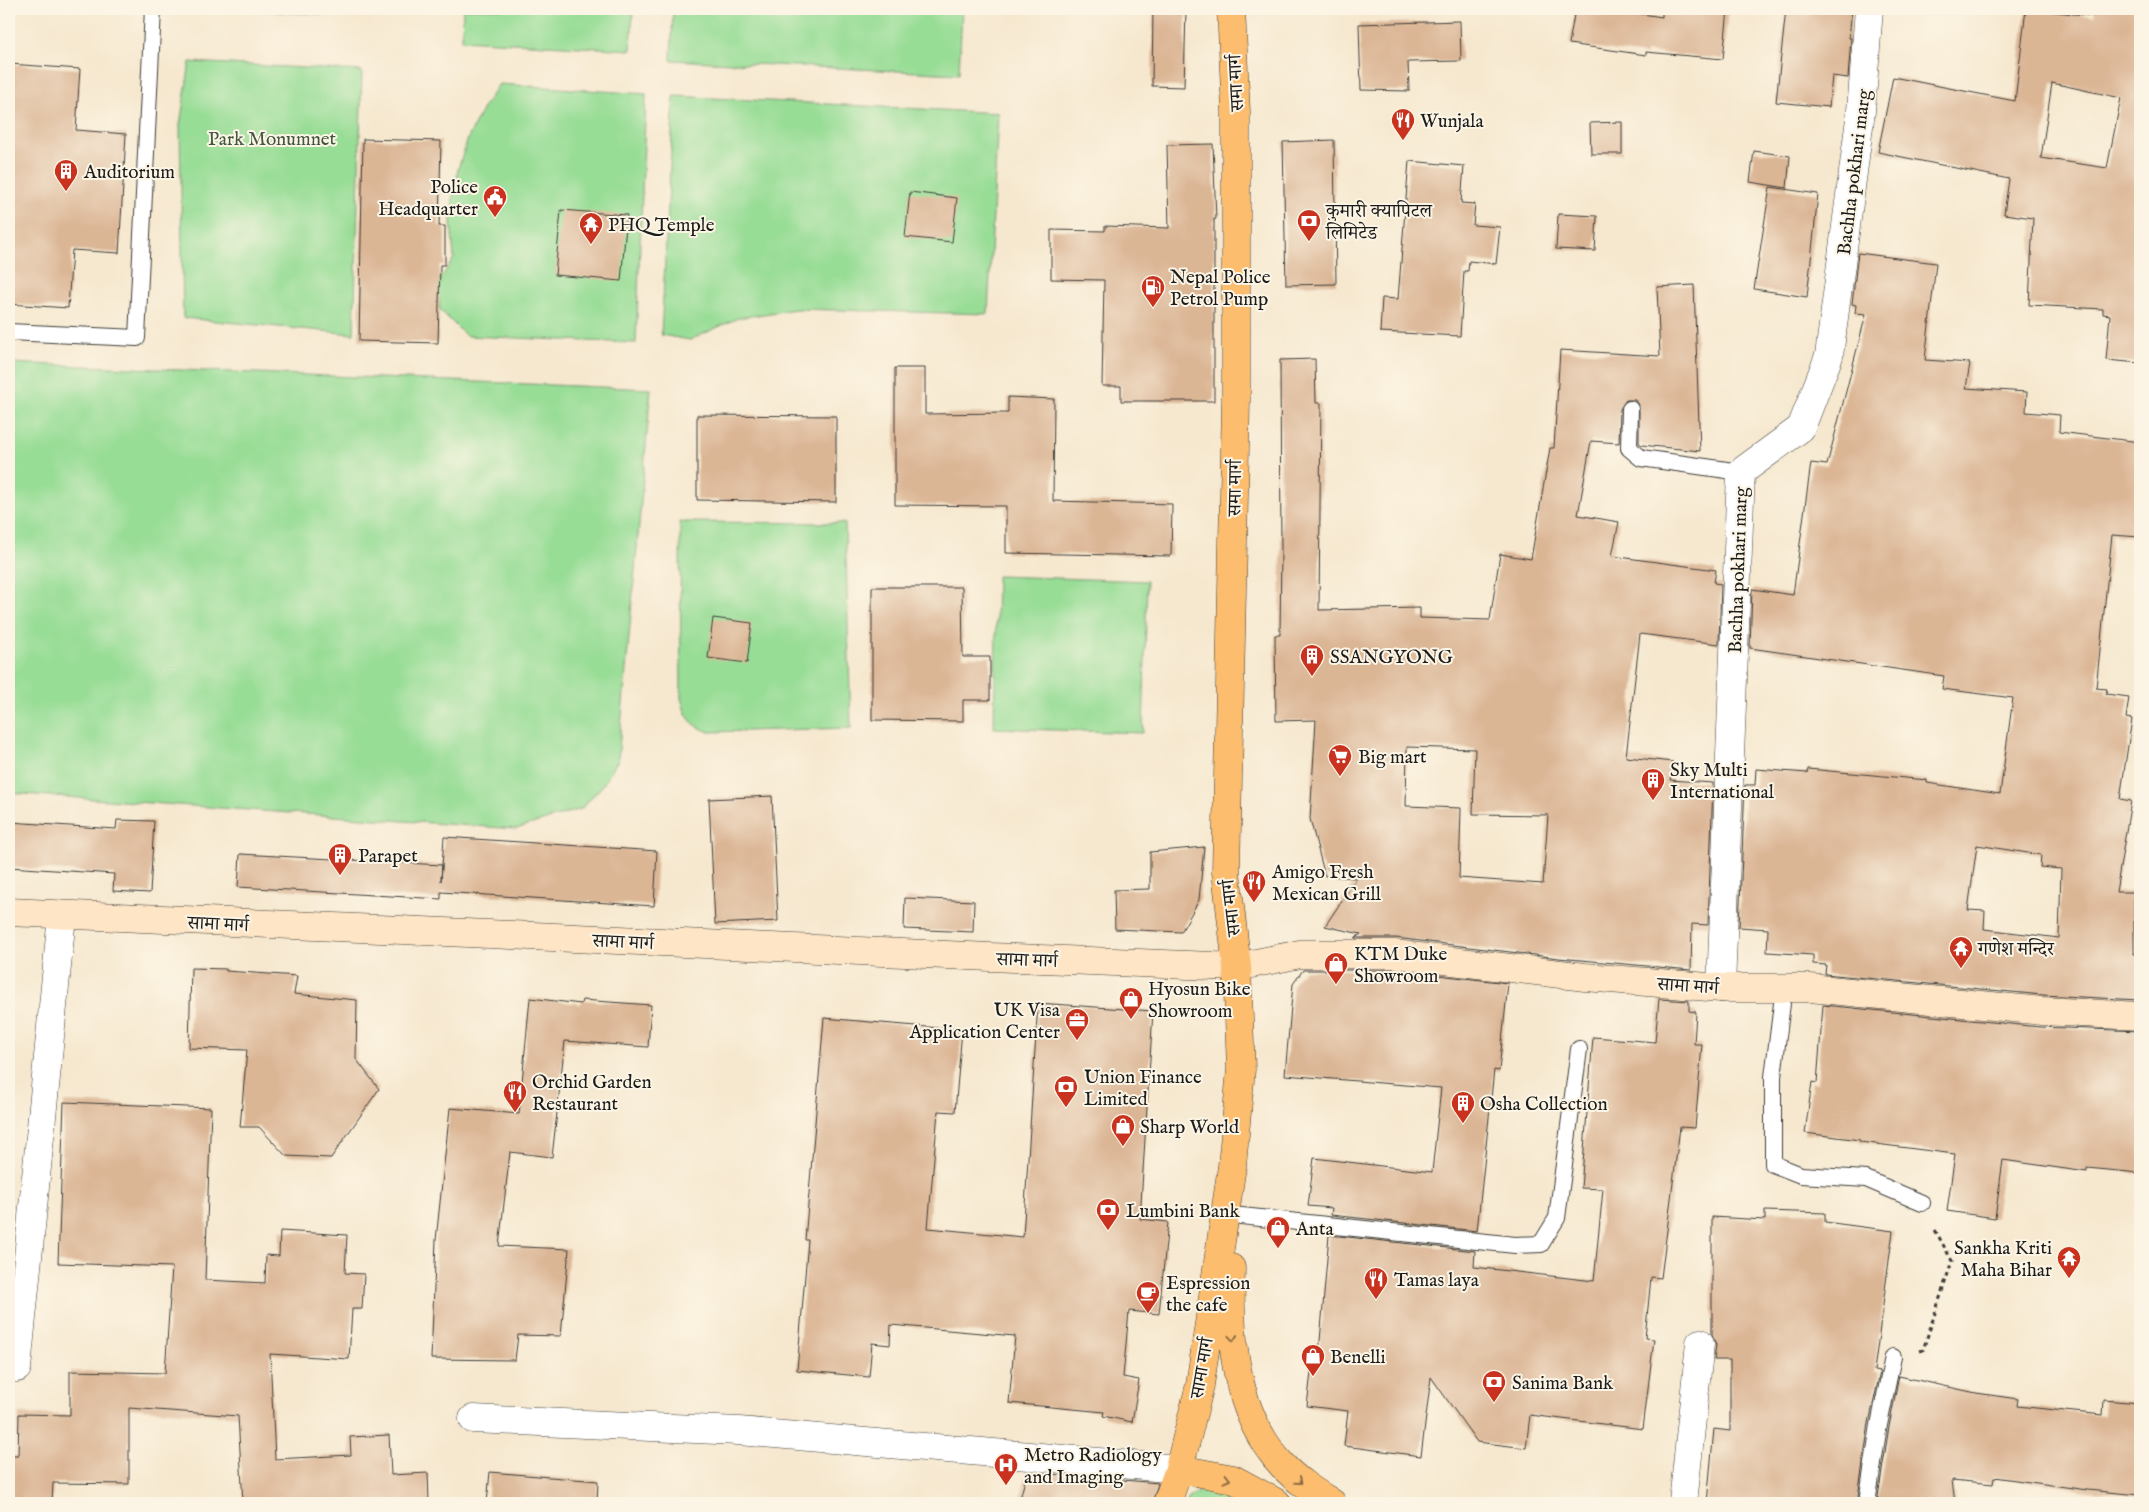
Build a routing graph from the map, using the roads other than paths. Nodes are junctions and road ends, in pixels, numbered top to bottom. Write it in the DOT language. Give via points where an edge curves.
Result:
graph roads {
  1 [pos="153,9"];
  2 [pos="1231,9"];
  3 [pos="1869,9"];
  4 [pos="9,332"];
  5 [pos="1630,409"];
  6 [pos="1741,472"];
  7 [pos="9,912"];
  8 [pos="62,916"];
  9 [pos="1237,967"];
  10 [pos="1784,987"];
  11 [pos="1721,988"];
  12 [pos="2140,1016"];
  13 [pos="1579,1049"];
  14 [pos="1232,1166"];
  15 [pos="1922,1203"];
  16 [pos="1232,1215"];
  17 [pos="1700,1343"];
  18 [pos="1893,1358"];
  19 [pos="17,1368"];
  20 [pos="473,1419"];
  21 [pos="1179,1469"];
  22 [pos="1167,1503"];
  23 [pos="1277,1503"];
  24 [pos="1332,1503"];
  25 [pos="1683,1503"];
  26 [pos="1867,1503"];
  1 -- 4 [label="lane" via="137,338"];
  2 -- 9 [label="main road, समा मार्ग" via="1236,112 1236,401 1226,872"];
  3 -- 6 [label="street, Bachha pokhari marg" via="1861,111 1829,356 1801,428"];
  5 -- 6 [label="lane" via="1629,448 1641,458"];
  6 -- 11 [label="street, Bachha pokhari marg"];
  7 -- 8 [label="main road, सामा मार्ग"];
  8 -- 9 [label="main road, सामा मार्ग"];
  8 -- 19 [label="street"];
  9 -- 11 [label="main road, सामा मार्ग" via="1300,954 1394,954 1585,977"];
  9 -- 14 [label="main road, सामा मार्ग" via="1241,1069"];
  10 -- 11 [label="main road, सामा मार्ग"];
  10 -- 12 [label="main road, सामा मार्ग" via="2042,1011"];
  10 -- 15 [label="lane" via="1773,1077 1772,1164 1800,1175 1866,1179"];
  13 -- 16 [label="lane" via="1556,1218 1541,1244 1515,1245"];
  14 -- 16 [label="main road"];
  14 -- 21 [label="main road, सामा मार्ग" via="1200,1385"];
  16 -- 24 [label="main road, one-way" via="1230,1287 1233,1342 1241,1388 1264,1443 1284,1468"];
  17 -- 25 [label="street"];
  18 -- 26 [label="lane"];
  20 -- 21 [label="street" via="739,1431"];
  21 -- 22 [label="main road"];
  21 -- 23 [label="main road, one-way" via="1233,1480"];
}
